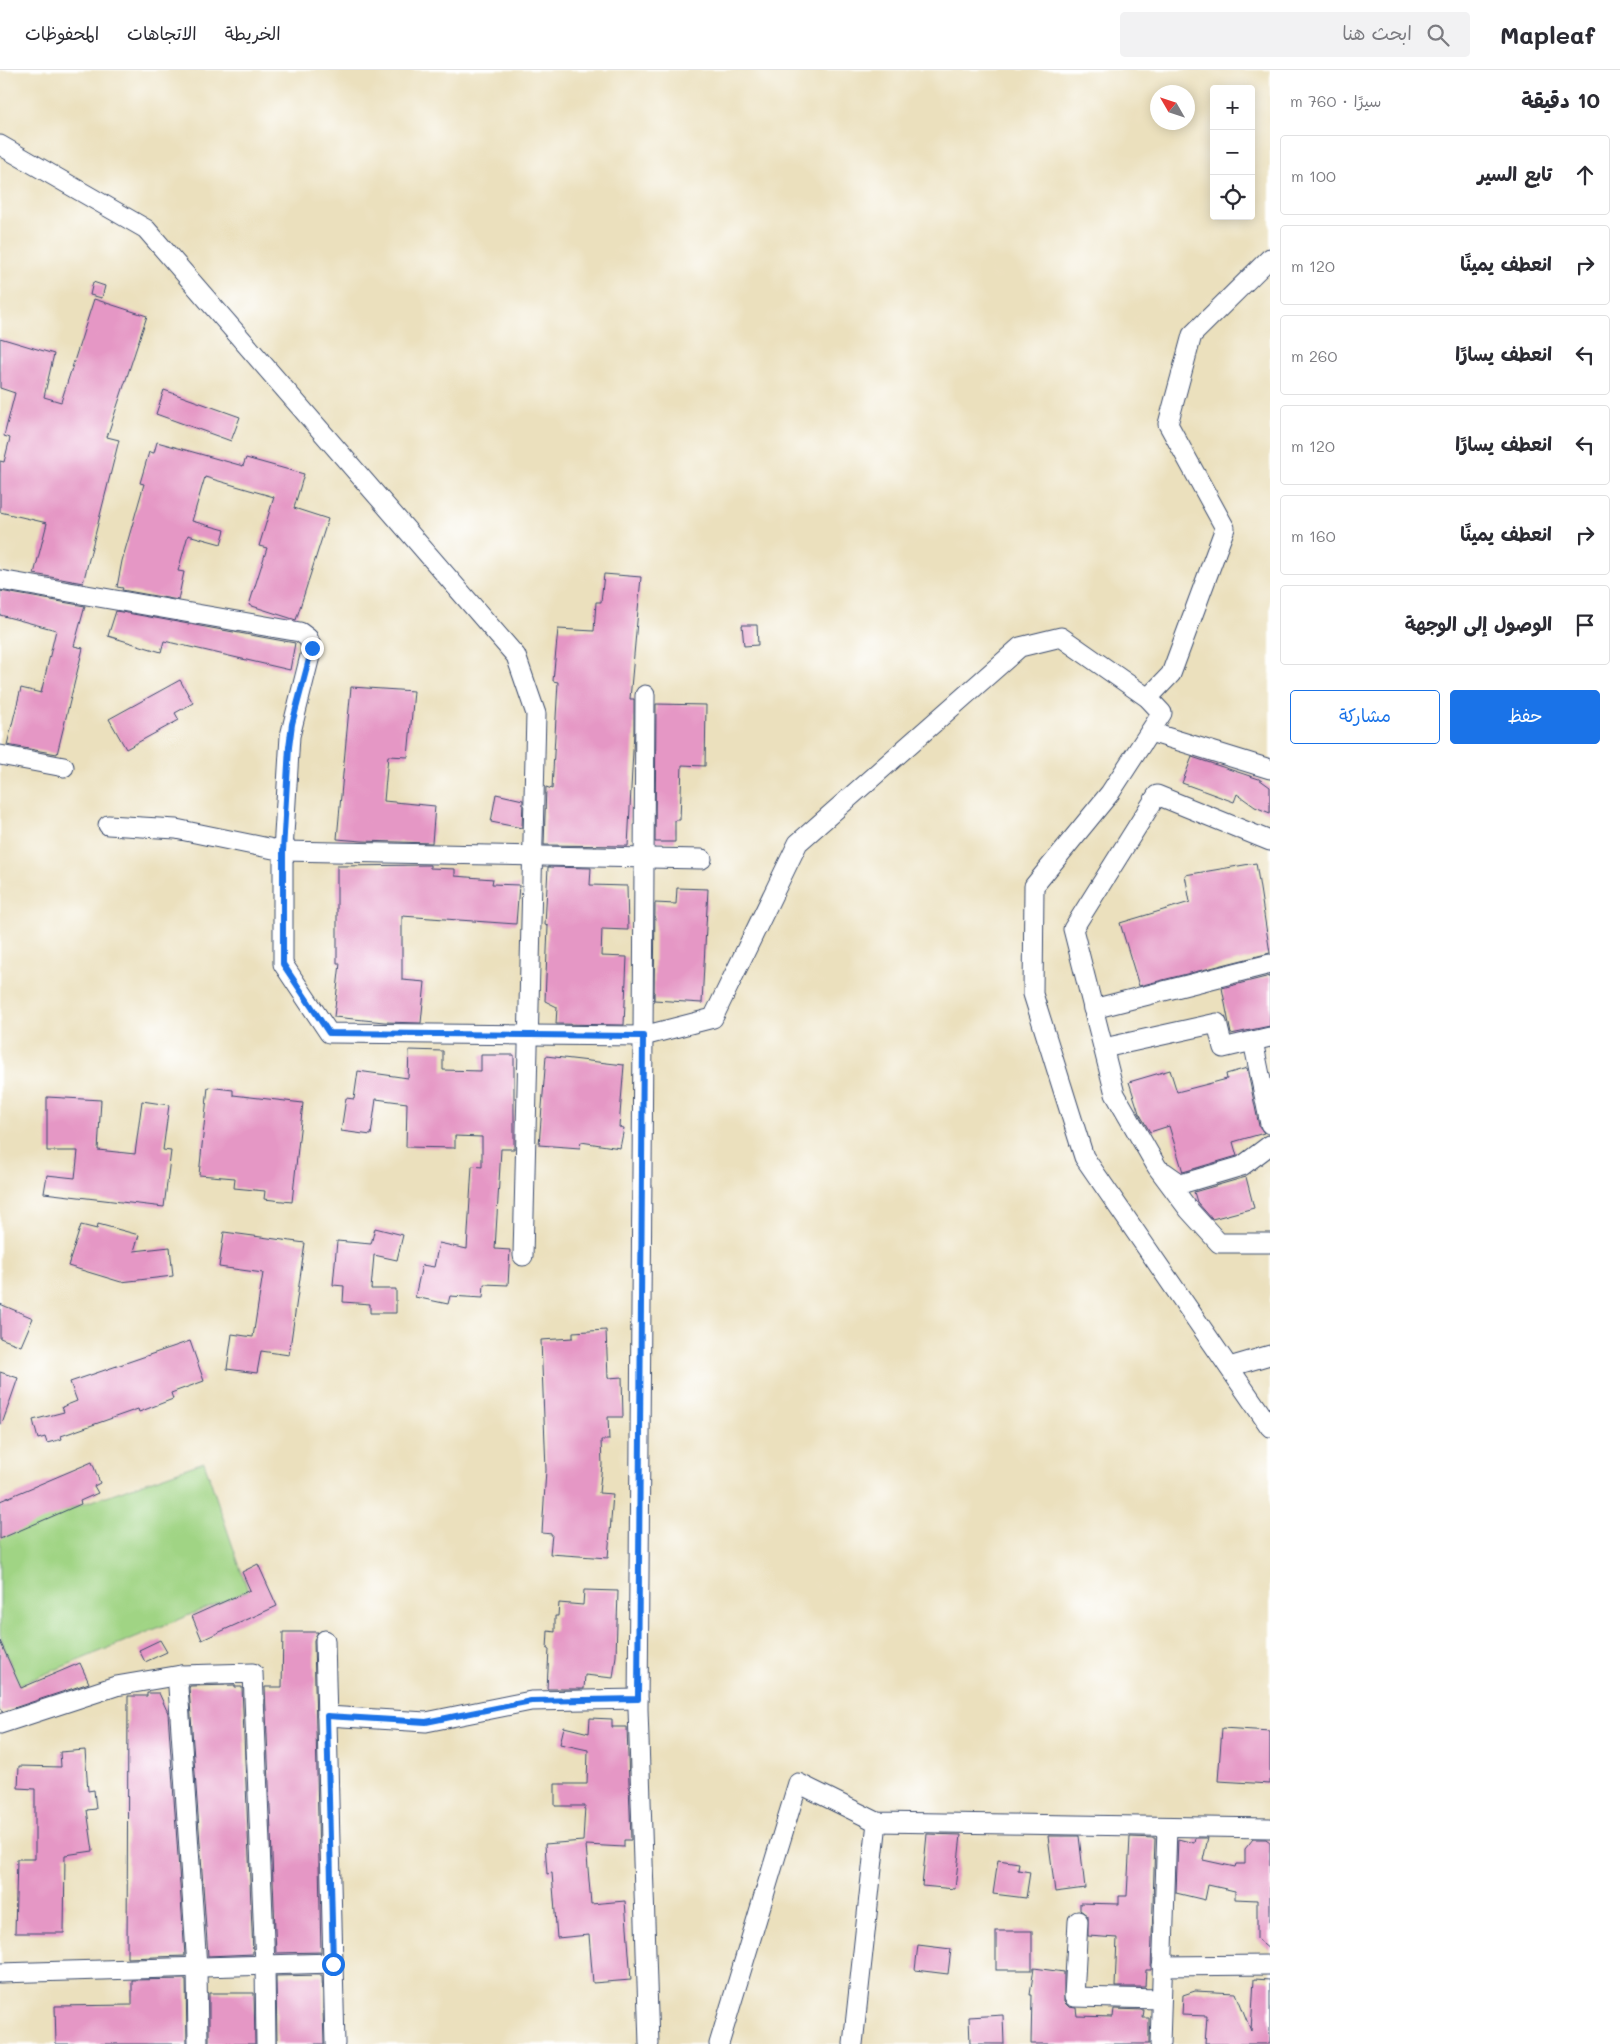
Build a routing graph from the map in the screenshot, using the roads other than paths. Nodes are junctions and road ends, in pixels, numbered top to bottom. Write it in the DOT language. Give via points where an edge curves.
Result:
graph roads {
  1 [pos="0,145"];
  2 [pos="1270,258"];
  3 [pos="0,580"];
  4 [pos="645,695"];
  5 [pos="1148,698"];
  6 [pos="1150,732"];
  7 [pos="0,755"];
  8 [pos="64,766"];
  9 [pos="1270,769"];
  10 [pos="108,825"];
  11 [pos="1270,841"];
  12 [pos="283,851"];
  13 [pos="533,856"];
  14 [pos="644,858"];
  15 [pos="702,859"];
  16 [pos="1270,964"];
  17 [pos="1093,1009"];
  18 [pos="529,1035"];
  19 [pos="643,1036"];
  20 [pos="1262,1039"];
  21 [pos="1104,1048"];
  22 [pos="1270,1124"];
  23 [pos="1270,1145"];
  24 [pos="1157,1167"];
  25 [pos="1270,1243"];
  26 [pos="523,1256"];
  27 [pos="1270,1355"];
  28 [pos="1229,1367"];
  29 [pos="1270,1427"];
  30 [pos="325,1640"];
  31 [pos="181,1675"];
  32 [pos="638,1699"];
  33 [pos="327,1716"];
  34 [pos="0,1724"];
  35 [pos="877,1822"];
  36 [pos="1167,1827"];
  37 [pos="1270,1828"];
  38 [pos="1078,1921"];
  39 [pos="333,1964"];
  40 [pos="265,1965"];
  41 [pos="1270,1965"];
  42 [pos="1162,1966"];
  43 [pos="197,1967"];
  44 [pos="0,1973"];
  45 [pos="1162,1999"];
  46 [pos="198,2044"];
  47 [pos="266,2044"];
  48 [pos="335,2044"];
  49 [pos="649,2044"];
  50 [pos="719,2044"];
  51 [pos="853,2044"];
  52 [pos="1160,2044"];
  1 -- 13 [label="street" via="146,229 516,656 536,714"];
  2 -- 5 [label="street" via="1192,335 1168,424 1225,528 1171,674"];
  3 -- 12 [label="street" via="304,634 312,648 290,736"];
  4 -- 14 [label="street"];
  5 -- 6 [label="street" via="1162,713"];
  5 -- 19 [label="street" via="1061,637 1020,647 798,843 713,1018"];
  6 -- 9 [label="street"];
  6 -- 28 [label="street" via="1110,793 1034,886 1033,994 1084,1157"];
  7 -- 8 [label="street"];
  10 -- 12 [label="street" via="176,829"];
  11 -- 17 [label="street" via="1157,795 1073,929"];
  12 -- 13 [label="street"];
  12 -- 18 [label="street" via="283,964 329,1033"];
  13 -- 14 [label="street"];
  13 -- 18 [label="street"];
  14 -- 15 [label="street"];
  14 -- 19 [label="street"];
  16 -- 17 [label="street"];
  17 -- 21 [label="street"];
  18 -- 19 [label="street"];
  18 -- 26 [label="street"];
  19 -- 32 [label="street"];
  20 -- 21 [label="street" via="1223,1048 1217,1023"];
  20 -- 22 [label="street"];
  21 -- 24 [label="street" via="1115,1094"];
  23 -- 24 [label="street" via="1242,1166 1181,1184"];
  24 -- 25 [label="street" via="1189,1210 1219,1242"];
  27 -- 28 [label="street"];
  28 -- 29 [label="street"];
  30 -- 33 [label="street"];
  31 -- 34 [label="street" via="116,1686"];
  31 -- 40 [label="street" via="253,1673"];
  31 -- 43 [label="street" via="178,1687"];
  32 -- 33 [label="street" via="531,1701 426,1722"];
  32 -- 49 [label="street"];
  33 -- 39 [label="street"];
  35 -- 36 [label="street"];
  35 -- 50 [label="street" via="798,1783"];
  35 -- 51 [label="street"];
  36 -- 37 [label="street"];
  36 -- 42 [label="street"];
  38 -- 45 [label="street" via="1074,1997"];
  39 -- 40 [label="street"];
  39 -- 48 [label="street"];
  40 -- 43 [label="street"];
  40 -- 47 [label="street"];
  41 -- 42 [label="street"];
  42 -- 45 [label="street"];
  43 -- 44 [label="street"];
  43 -- 46 [label="street"];
  45 -- 52 [label="street"];
}
